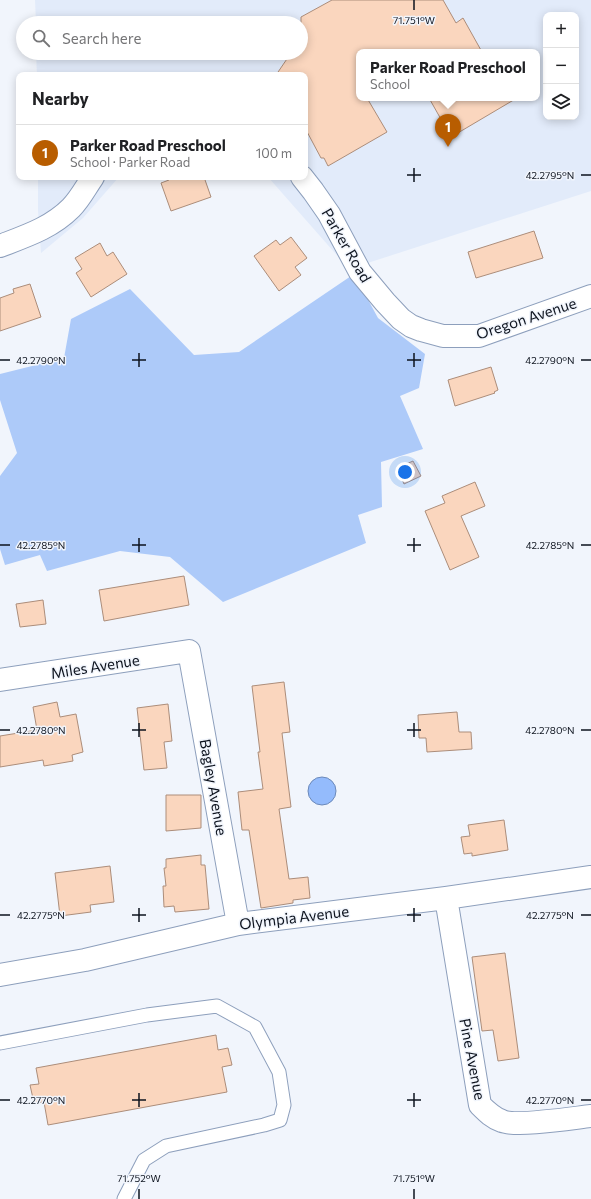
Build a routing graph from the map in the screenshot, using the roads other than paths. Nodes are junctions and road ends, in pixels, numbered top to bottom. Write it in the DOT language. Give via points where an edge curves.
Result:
graph roads {
  1 [pos="91,180"];
  2 [pos="304,180"];
  3 [pos="0,246"];
  4 [pos="591,296"];
  5 [pos="413,327"];
  6 [pos="189,651"];
  7 [pos="0,680"];
  8 [pos="591,877"];
  9 [pos="446,898"];
  10 [pos="238,924"];
  11 [pos="0,975"];
  12 [pos="0,1043"];
  13 [pos="591,1116"];
  14 [pos="124,1199"];
  1 -- 3 [label="street" via="72,207 55,221 34,233"];
  2 -- 5 [label="street, Parker Road" via="323,204 364,277 401,319"];
  4 -- 5 [label="street, Oregon Avenue" via="479,336 443,336"];
  6 -- 7 [label="street, Miles Avenue"];
  6 -- 10 [label="street, Bagley Avenue"];
  8 -- 9 [label="street, Olympia Avenue"];
  9 -- 10 [label="street, Olympia Avenue"];
  9 -- 13 [label="street, Pine Avenue" via="480,1105 490,1115 504,1122 521,1123"];
  10 -- 11 [label="street, Olympia Avenue" via="85,960"];
  12 -- 14 [label="lane" via="147,1015 217,1006 255,1027 279,1072 284,1105 280,1120 166,1146 144,1160"];
}
